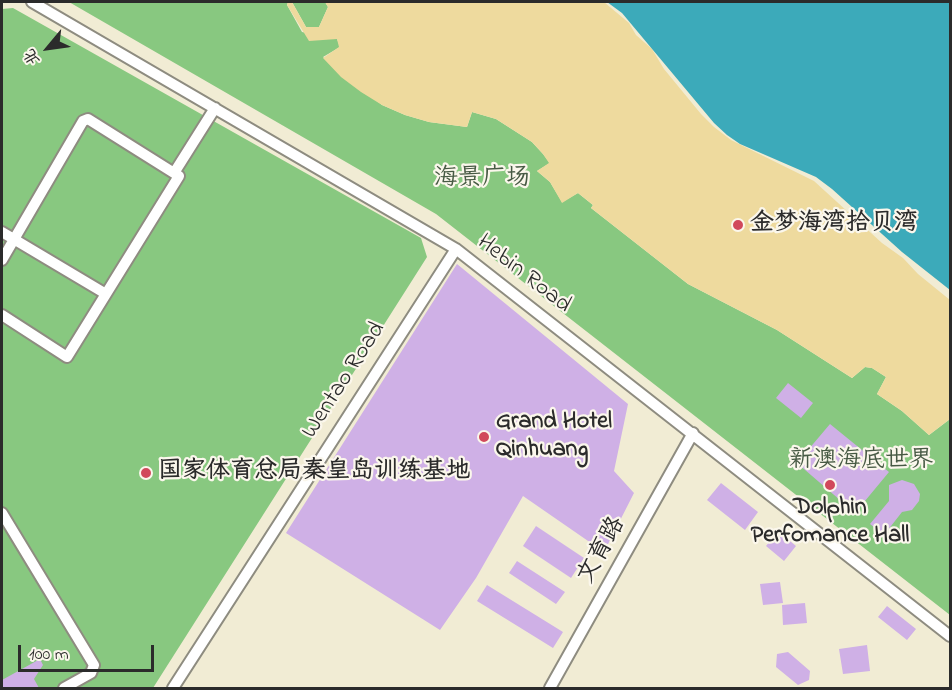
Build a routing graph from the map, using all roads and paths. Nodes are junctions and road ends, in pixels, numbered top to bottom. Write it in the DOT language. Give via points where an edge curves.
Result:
graph roads {
  1 [pos="32,2"];
  2 [pos="216,108"];
  3 [pos="174,173"];
  4 [pos="2,232"];
  5 [pos="14,239"];
  6 [pos="456,249"];
  7 [pos="2,260"];
  8 [pos="106,294"];
  9 [pos="2,315"];
  10 [pos="693,433"];
  11 [pos="2,513"];
  12 [pos="951,636"];
  13 [pos="64,688"];
  14 [pos="173,688"];
  15 [pos="550,688"];
  1 -- 2 [label="street, Hebin Road"];
  2 -- 3 [label="street"];
  2 -- 6 [label="street, Hebin Road"];
  3 -- 5 [label="street" via="88,119 83,121"];
  3 -- 8 [label="street" via="179,176"];
  4 -- 5 [label="street"];
  5 -- 7 [label="street"];
  5 -- 8 [label="street"];
  6 -- 10 [label="street, Hebin Road"];
  6 -- 14 [label="street, Wentao Road"];
  8 -- 9 [label="street" via="67,357"];
  10 -- 12 [label="street, Hebin Road"];
  10 -- 15 [label="street, 文育路"];
  11 -- 13 [label="street" via="94,665 91,673"];
}
